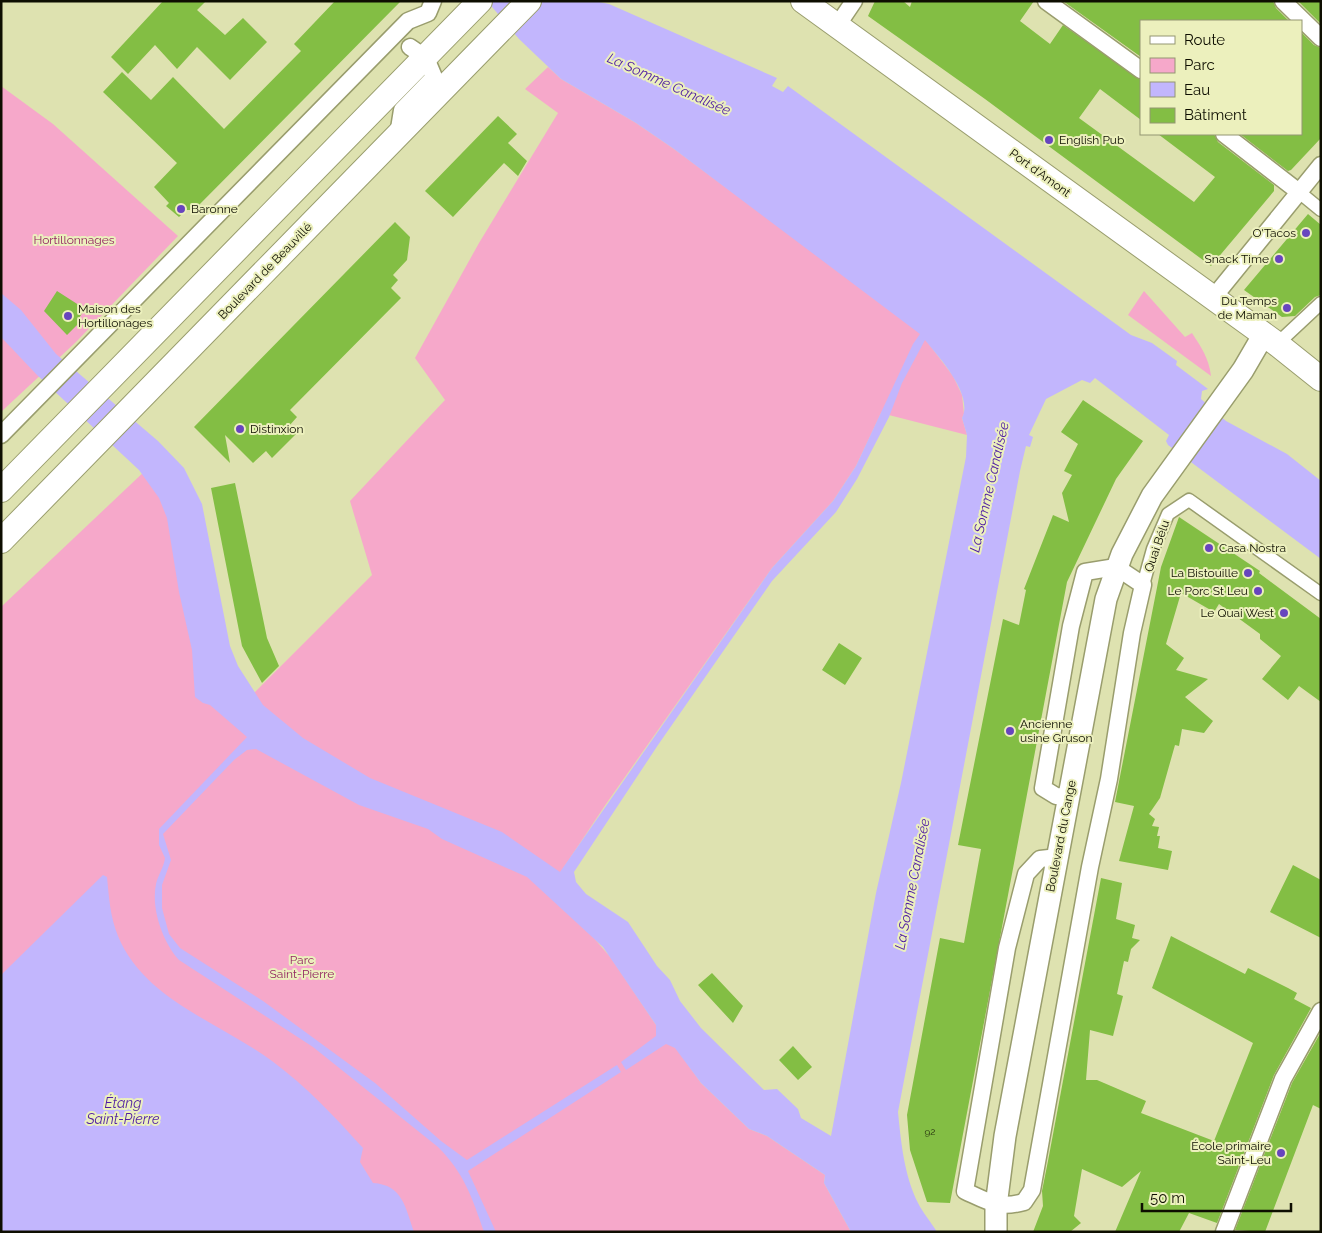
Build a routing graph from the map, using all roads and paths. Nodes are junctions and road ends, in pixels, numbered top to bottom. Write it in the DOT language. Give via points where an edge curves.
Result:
graph roads {
  1 [pos="433,1"];
  2 [pos="480,1"];
  3 [pos="529,1"];
  4 [pos="803,1"];
  5 [pos="854,1"];
  6 [pos="1046,1"];
  7 [pos="1283,1"];
  8 [pos="838,26"];
  9 [pos="1321,38"];
  10 [pos="388,42"];
  11 [pos="430,46"];
  12 [pos="1140,69"];
  13 [pos="398,135"];
  14 [pos="1225,135"];
  15 [pos="1319,167"];
  16 [pos="1299,192"];
  17 [pos="1321,210"];
  18 [pos="1213,298"];
  19 [pos="1321,302"];
  20 [pos="1270,339"];
  21 [pos="1321,379"];
  22 [pos="1,435"];
  23 [pos="1,490"];
  24 [pos="1,541"];
  25 [pos="1116,567"];
  26 [pos="1144,585"];
  27 [pos="1321,594"];
  28 [pos="1069,797"];
  29 [pos="1058,857"];
  30 [pos="1321,1011"];
  31 [pos="996,1206"];
  32 [pos="996,1232"];
  33 [pos="1224,1232"];
  1 -- 10 [label="street" via="428,13 408,21"];
  2 -- 11 [label="main road"];
  3 -- 13 [label="main road, Boulevard de Beauvillé"];
  4 -- 8 [label="main road, Port d'Amont"];
  5 -- 8 [label="street"];
  6 -- 12 [label="street"];
  7 -- 9 [label="street"];
  8 -- 18 [label="main road, Port d'Amont"];
  10 -- 11 [label="street"];
  10 -- 22 [label="street"];
  11 -- 13 [label="street" via="434,77 402,110"];
  11 -- 23 [label="main road"];
  13 -- 24 [label="main road, Boulevard de Beauvillé"];
  14 -- 16 [label="street"];
  15 -- 16 [label="street"];
  16 -- 17 [label="street"];
  16 -- 18 [label="street"];
  18 -- 20 [label="main road, Port d'Amont"];
  19 -- 20 [label="street"];
  20 -- 21 [label="main road, Port d'Amont"];
  20 -- 25 [label="street, Boulevard du Cange" via="1243,370 1152,496"];
  25 -- 26 [label="street"];
  25 -- 28 [label="street, Boulevard du Cange" via="1106,599"];
  25 -- 28 [label="street" via="1085,572 1071,626 1043,788 1056,796"];
  26 -- 27 [label="street, Quai Bélu" via="1153,549 1168,514 1189,500"];
  26 -- 31 [label="street" via="1132,632 1032,1190 1024,1202"];
  28 -- 29 [label="street, Boulevard du Cange"];
  29 -- 31 [label="street, Boulevard du Cange" via="1008,1117"];
  29 -- 31 [label="street" via="1040,859 1026,874 1007,948 965,1191"];
  30 -- 33 [label="street" via="1283,1079"];
  31 -- 32 [label="street, Boulevard du Cange"];
}
